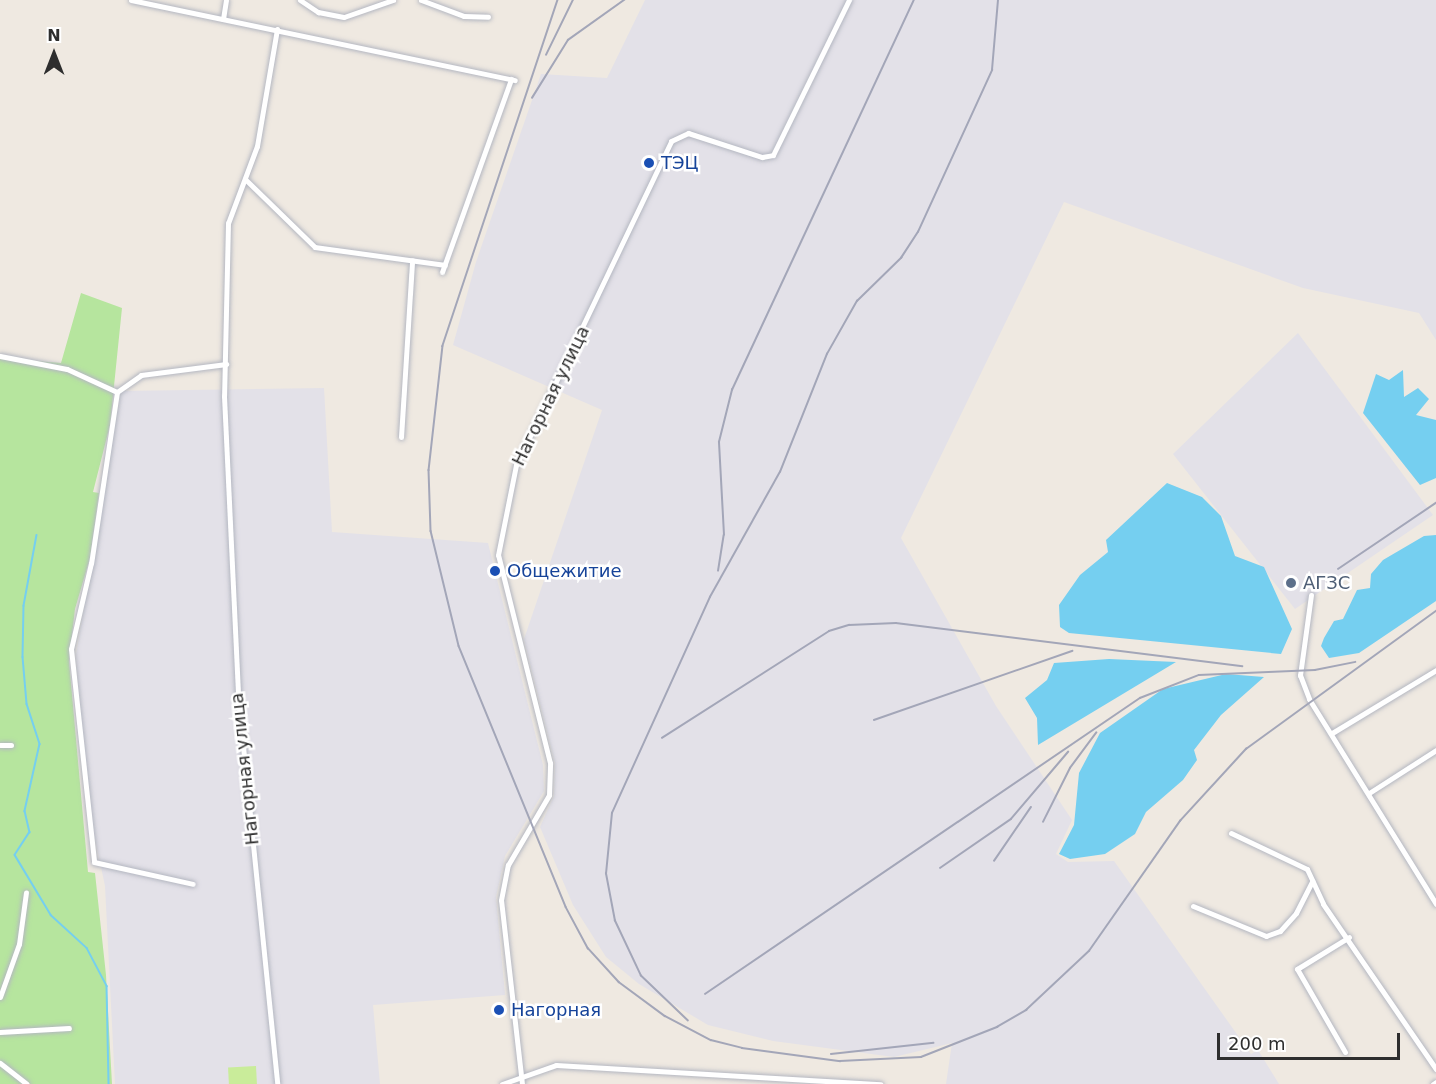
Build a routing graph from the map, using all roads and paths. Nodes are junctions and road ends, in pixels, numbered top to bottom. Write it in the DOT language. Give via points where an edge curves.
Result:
graph roads {
  1 [pos="131,0"];
  2 [pos="226,0"];
  3 [pos="300,0"];
  4 [pos="393,0"];
  5 [pos="421,0"];
  6 [pos="849,0"];
  7 [pos="488,17"];
  8 [pos="223,19"];
  9 [pos="277,29"];
  10 [pos="246,180"];
  11 [pos="412,260"];
  12 [pos="445,264"];
  13 [pos="442,272"];
  14 [pos="0,356"];
  15 [pos="226,364"];
  16 [pos="117,392"];
  17 [pos="401,437"];
  18 [pos="1311,595"];
  19 [pos="1436,670"];
  20 [pos="1332,733"];
  21 [pos="0,745"];
  22 [pos="11,746"];
  23 [pos="1436,750"];
  24 [pos="1369,793"];
  25 [pos="1231,833"];
  26 [pos="1312,881"];
  27 [pos="193,884"];
  28 [pos="26,892"];
  29 [pos="1436,904"];
  30 [pos="1193,906"];
  31 [pos="1349,937"];
  32 [pos="0,997"];
  33 [pos="69,1028"];
  34 [pos="0,1032"];
  35 [pos="1345,1052"];
  36 [pos="0,1063"];
  37 [pos="1436,1069"];
  38 [pos="524,1073"];
  39 [pos="27,1084"];
  40 [pos="277,1084"];
  41 [pos="502,1084"];
  42 [pos="522,1084"];
  43 [pos="879,1084"];
  1 -- 8 [label="street"];
  2 -- 8 [label="street"];
  3 -- 4 [label="street" via="318,12 344,17"];
  5 -- 7 [label="street" via="464,16"];
  6 -- 38 [label="street, Нагорная улица" via="773,155 762,157 687,133 671,141 516,465 498,555 550,763 549,795 508,865 501,900 508,985"];
  8 -- 9 [label="street"];
  9 -- 10 [label="street, Нагорная улица" via="272,79"];
  9 -- 12 [label="street" via="513,80"];
  10 -- 11 [label="street" via="315,247"];
  10 -- 15 [label="street, Нагорная улица" via="228,223"];
  11 -- 12 [label="street"];
  11 -- 17 [label="street"];
  12 -- 13 [label="street"];
  14 -- 16 [label="street" via="67,369"];
  15 -- 16 [label="street" via="141,375"];
  15 -- 40 [label="street, Нагорная улица" via="237,697"];
  16 -- 27 [label="street" via="91,564 71,649 94,862"];
  18 -- 20 [label="street" via="1300,675"];
  19 -- 20 [label="street"];
  20 -- 24 [label="street"];
  21 -- 22 [label="street"];
  23 -- 24 [label="street"];
  24 -- 29 [label="street"];
  25 -- 26 [label="street" via="1290,857 1307,869"];
  26 -- 30 [label="street" via="1296,913 1280,931 1266,936"];
  26 -- 31 [label="street"];
  28 -- 32 [label="street" via="19,944"];
  31 -- 35 [label="street" via="1298,969"];
  31 -- 37 [label="street"];
  33 -- 34 [label="street"];
  36 -- 39 [label="street"];
  38 -- 41 [label="street"];
  38 -- 42 [label="street, Нагорная улица"];
  38 -- 43 [label="street" via="556,1065"];
}
